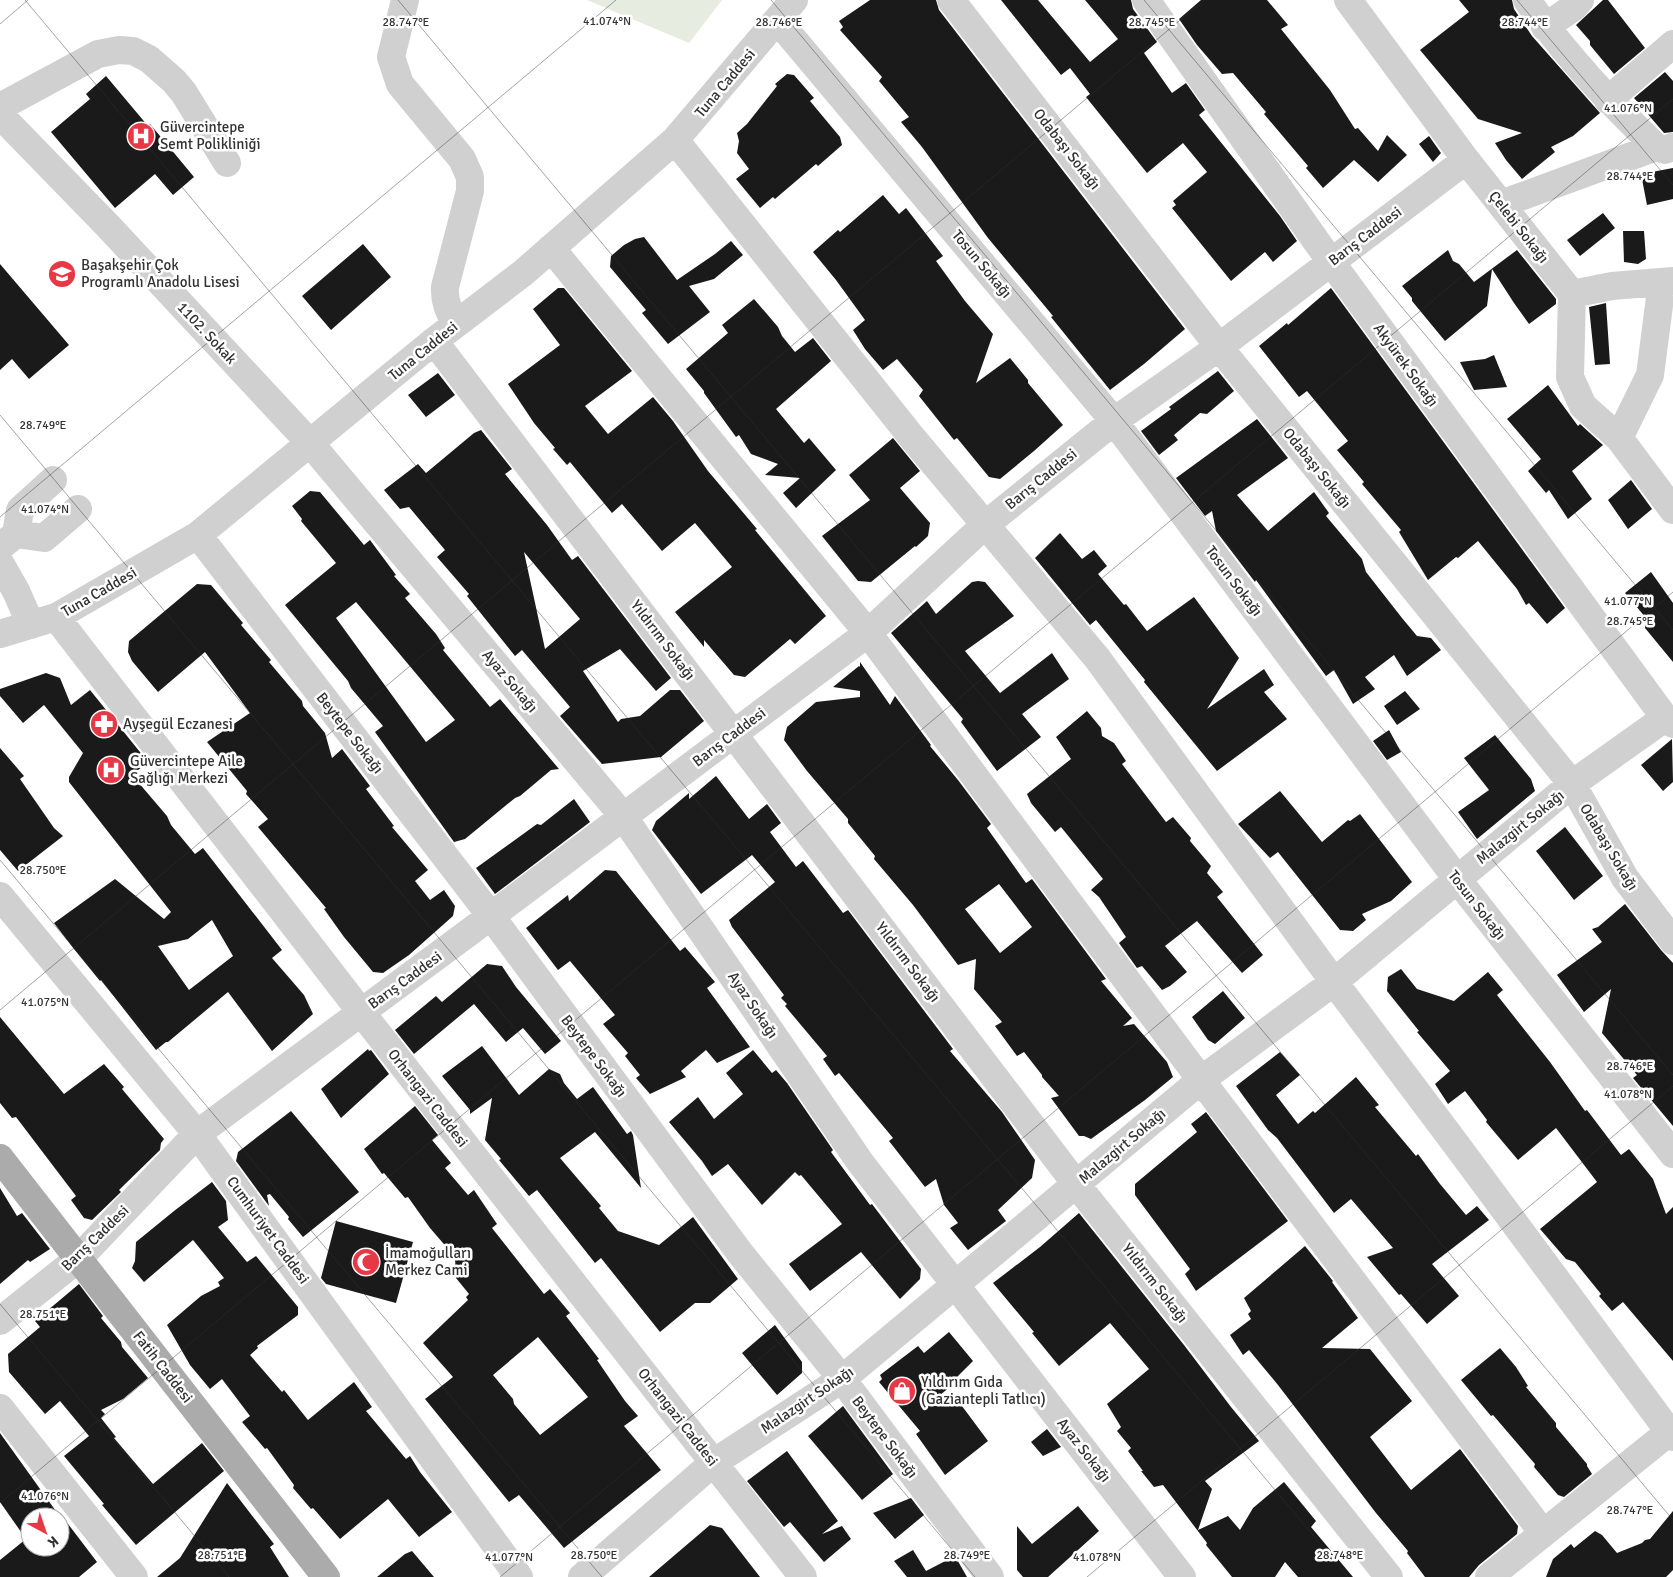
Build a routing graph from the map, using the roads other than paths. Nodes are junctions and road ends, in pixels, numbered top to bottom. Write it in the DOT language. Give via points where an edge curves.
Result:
graph roads {
  1 [pos="405,0"];
  2 [pos="794,0"];
  3 [pos="951,0"];
  4 [pos="1146,0"];
  5 [pos="1348,0"];
  6 [pos="1527,0"];
  7 [pos="1580,0"];
  8 [pos="778,21"];
  9 [pos="1545,27"];
  10 [pos="1673,44"];
  11 [pos="1608,100"];
  12 [pos="0,107"];
  13 [pos="0,114"];
  14 [pos="675,140"];
  15 [pos="1664,147"];
  16 [pos="1466,160"];
  17 [pos="227,163"];
  18 [pos="1501,204"];
  19 [pos="551,248"];
  20 [pos="1331,262"];
  21 [pos="1668,282"];
  22 [pos="1572,294"];
  23 [pos="456,324"];
  24 [pos="434,341"];
  25 [pos="1219,346"];
  26 [pos="1114,421"];
  27 [pos="1619,438"];
  28 [pos="310,443"];
  29 [pos="53,480"];
  30 [pos="78,509"];
  31 [pos="1673,510"];
  32 [pos="985,525"];
  33 [pos="198,535"];
  34 [pos="8,541"];
  35 [pos="0,563"];
  36 [pos="56,617"];
  37 [pos="30,624"];
  38 [pos="868,633"];
  39 [pos="0,634"];
  40 [pos="1669,721"];
  41 [pos="733,733"];
  42 [pos="1572,784"];
  43 [pos="623,816"];
  44 [pos="1456,879"];
  45 [pos="0,896"];
  46 [pos="491,916"];
  47 [pos="1673,941"];
  48 [pos="1334,982"];
  49 [pos="361,1012"];
  50 [pos="1201,1080"];
  51 [pos="198,1134"];
  52 [pos="1673,1154"];
  53 [pos="0,1158"];
  54 [pos="1076,1184"];
  55 [pos="79,1258"];
  56 [pos="955,1284"];
  57 [pos="0,1321"];
  58 [pos="842,1380"];
  59 [pos="0,1408"];
  60 [pos="1672,1432"];
  61 [pos="713,1463"];
  62 [pos="1543,1532"];
  63 [pos="134,1577"];
  64 [pos="326,1577"];
  65 [pos="519,1577"];
  66 [pos="582,1577"];
  67 [pos="803,1577"];
  68 [pos="990,1577"];
  69 [pos="1182,1577"];
  70 [pos="1389,1577"];
  71 [pos="1489,1577"];
  1 -- 23 [label="street" via="391,58 395,72 400,84 462,159 470,177 470,191 445,286 444,297"];
  2 -- 8 [label="street, Tuna Caddesi"];
  3 -- 25 [label="street, Odabaşı Sokağı"];
  4 -- 20 [label="street, Akyürek Sokağı"];
  5 -- 16 [label="street, Çelebi Sokağı"];
  6 -- 9 [label="street"];
  7 -- 9 [label="street"];
  8 -- 14 [label="street, Tuna Caddesi"];
  8 -- 26 [label="street, Tosun Sokağı"];
  9 -- 11 [label="street"];
  10 -- 11 [label="street"];
  11 -- 15 [label="street"];
  12 -- 17 [label="street" via="98,54 133,51 174,81"];
  13 -- 28 [label="street, 1102. Sokak"];
  14 -- 19 [label="street, Tuna Caddesi"];
  14 -- 32 [label="street"];
  15 -- 18 [label="street"];
  16 -- 18 [label="street, Çelebi Sokağı"];
  16 -- 20 [label="street, Barış Caddesi"];
  18 -- 22 [label="street, Çelebi Sokağı"];
  19 -- 23 [label="street, Tuna Caddesi"];
  19 -- 38 [label="street"];
  20 -- 25 [label="street, Barış Caddesi"];
  20 -- 40 [label="street, Akyürek Sokağı"];
  21 -- 22 [label="street" via="1612,286"];
  21 -- 27 [label="street" via="1650,375"];
  22 -- 27 [label="street" via="1570,377 1583,406"];
  23 -- 24 [label="street, Tuna Caddesi"];
  24 -- 28 [label="street, Tuna Caddesi"];
  24 -- 41 [label="street, Yıldırım Sokağı"];
  25 -- 26 [label="street, Barış Caddesi"];
  25 -- 42 [label="street, Odabaşı Sokağı"];
  26 -- 32 [label="street, Barış Caddesi"];
  26 -- 44 [label="street, Tosun Sokağı"];
  27 -- 31 [label="street"];
  28 -- 33 [label="street, Tuna Caddesi"];
  28 -- 43 [label="street, Ayaz Sokağı"];
  29 -- 34 [label="street" via="20,510"];
  30 -- 34 [label="street" via="44,538"];
  32 -- 38 [label="street, Barış Caddesi"];
  32 -- 48 [label="street" via="1097,658"];
  33 -- 36 [label="street, Tuna Caddesi"];
  33 -- 46 [label="street, Beytepe Sokağı"];
  35 -- 37 [label="street"];
  36 -- 37 [label="street, Tuna Caddesi"];
  36 -- 49 [label="street, Orhangazi Caddesi"];
  37 -- 39 [label="street, Tuna Caddesi"];
  38 -- 41 [label="street, Barış Caddesi"];
  38 -- 50 [label="street"];
  40 -- 42 [label="street, Malazgirt Sokağı"];
  41 -- 43 [label="street, Barış Caddesi"];
  41 -- 54 [label="street, Yıldırım Sokağı"];
  42 -- 44 [label="street, Malazgirt Sokağı"];
  42 -- 47 [label="street, Odabaşı Sokağı" via="1625,878"];
  43 -- 46 [label="street, Barış Caddesi"];
  43 -- 56 [label="street, Ayaz Sokağı" via="860,1162"];
  44 -- 48 [label="street, Malazgirt Sokağı"];
  44 -- 52 [label="street, Tosun Sokağı"];
  45 -- 51 [label="street, Cumhuriyet Caddesi"];
  46 -- 49 [label="street, Barış Caddesi"];
  46 -- 58 [label="street, Beytepe Sokağı" via="750,1266"];
  48 -- 50 [label="street, Malazgirt Sokağı"];
  48 -- 60 [label="street"];
  49 -- 51 [label="street, Barış Caddesi"];
  49 -- 61 [label="street, Orhangazi Caddesi"];
  50 -- 54 [label="street, Malazgirt Sokağı"];
  50 -- 62 [label="street"];
  51 -- 55 [label="street, Barış Caddesi"];
  51 -- 65 [label="street, Cumhuriyet Caddesi"];
  53 -- 55 [label="main road, Fatih Caddesi"];
  54 -- 56 [label="street, Malazgirt Sokağı"];
  54 -- 70 [label="street, Yıldırım Sokağı"];
  55 -- 57 [label="street, Barış Caddesi"];
  55 -- 64 [label="main road, Fatih Caddesi"];
  56 -- 58 [label="street, Malazgirt Sokağı"];
  56 -- 69 [label="street, Ayaz Sokağı"];
  58 -- 61 [label="street, Malazgirt Sokağı"];
  58 -- 68 [label="street, Beytepe Sokağı"];
  59 -- 63 [label="street"];
  60 -- 62 [label="street"];
  61 -- 66 [label="street, Malazgirt Sokağı"];
  61 -- 67 [label="street, Orhangazi Caddesi"];
  62 -- 71 [label="street"];
}
